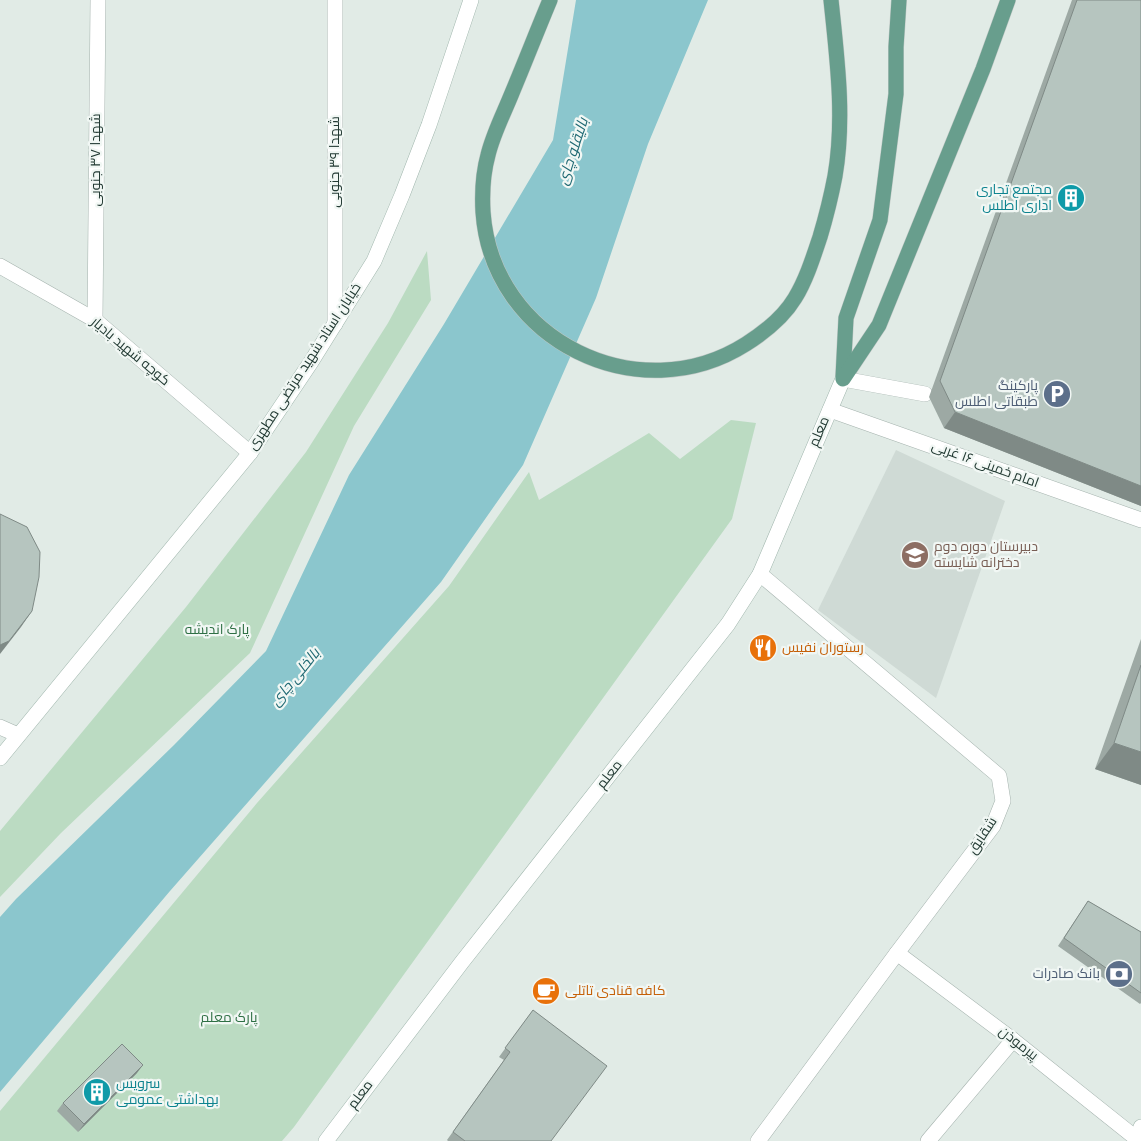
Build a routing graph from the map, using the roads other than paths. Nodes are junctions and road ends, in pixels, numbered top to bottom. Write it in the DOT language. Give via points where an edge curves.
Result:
graph roads {
  1 [pos="98,0"];
  2 [pos="335,0"];
  3 [pos="472,0"];
  4 [pos="550,0"];
  5 [pos="831,0"];
  6 [pos="899,0"];
  7 [pos="1008,0"];
  8 [pos="0,266"];
  9 [pos="95,320"];
  10 [pos="335,324"];
  11 [pos="843,379"];
  12 [pos="925,394"];
  13 [pos="830,410"];
  14 [pos="250,453"];
  15 [pos="1141,520"];
  16 [pos="760,574"];
  17 [pos="0,727"];
  18 [pos="18,734"];
  19 [pos="0,758"];
  20 [pos="897,953"];
  21 [pos="1013,1040"];
  22 [pos="1138,1136"];
  23 [pos="326,1141"];
  24 [pos="758,1141"];
  25 [pos="928,1141"];
  1 -- 9 [label="street, شهدا ۳۷ جنوبی"];
  2 -- 10 [label="street, شهدا ۳۹ جنوبی"];
  3 -- 10 [label="street, خیابان استاد شهید مرتضی مطهری" via="402,195 374,261"];
  4 -- 5 [label="main road" via="488,155 483,213 488,243 512,296 554,339 579,354 606,364 658,371 686,368 737,350 780,318 804,282 827,212 839,137 838,67"];
  6 -- 11 [label="main road" via="896,94 880,220 846,318"];
  7 -- 11 [label="main road" via="879,325"];
  8 -- 9 [label="street, کوچه شهید بادیار"];
  9 -- 14 [label="street, کوچه شهید بادیار"];
  10 -- 14 [label="street, خیابان استاد شهید مرتضی مطهری"];
  11 -- 12 [label="street"];
  11 -- 13 [label="street, معلم"];
  13 -- 15 [label="street, امام خمینی ۱۶ غربی"];
  13 -- 16 [label="street, معلم"];
  14 -- 18 [label="street, خیابان استاد شهید مرتضی مطهری"];
  16 -- 20 [label="street, شقایق" via="999,776 1004,801 993,826"];
  16 -- 23 [label="street, معلم" via="728,624 462,962"];
  17 -- 18 [label="street"];
  18 -- 19 [label="street, خیابان استاد شهید مرتضی مطهری"];
  20 -- 21 [label="street, پیرموذن"];
  20 -- 24 [label="street, شقایق"];
  21 -- 22 [label="street, پیرموذن"];
  21 -- 25 [label="street"];
}
